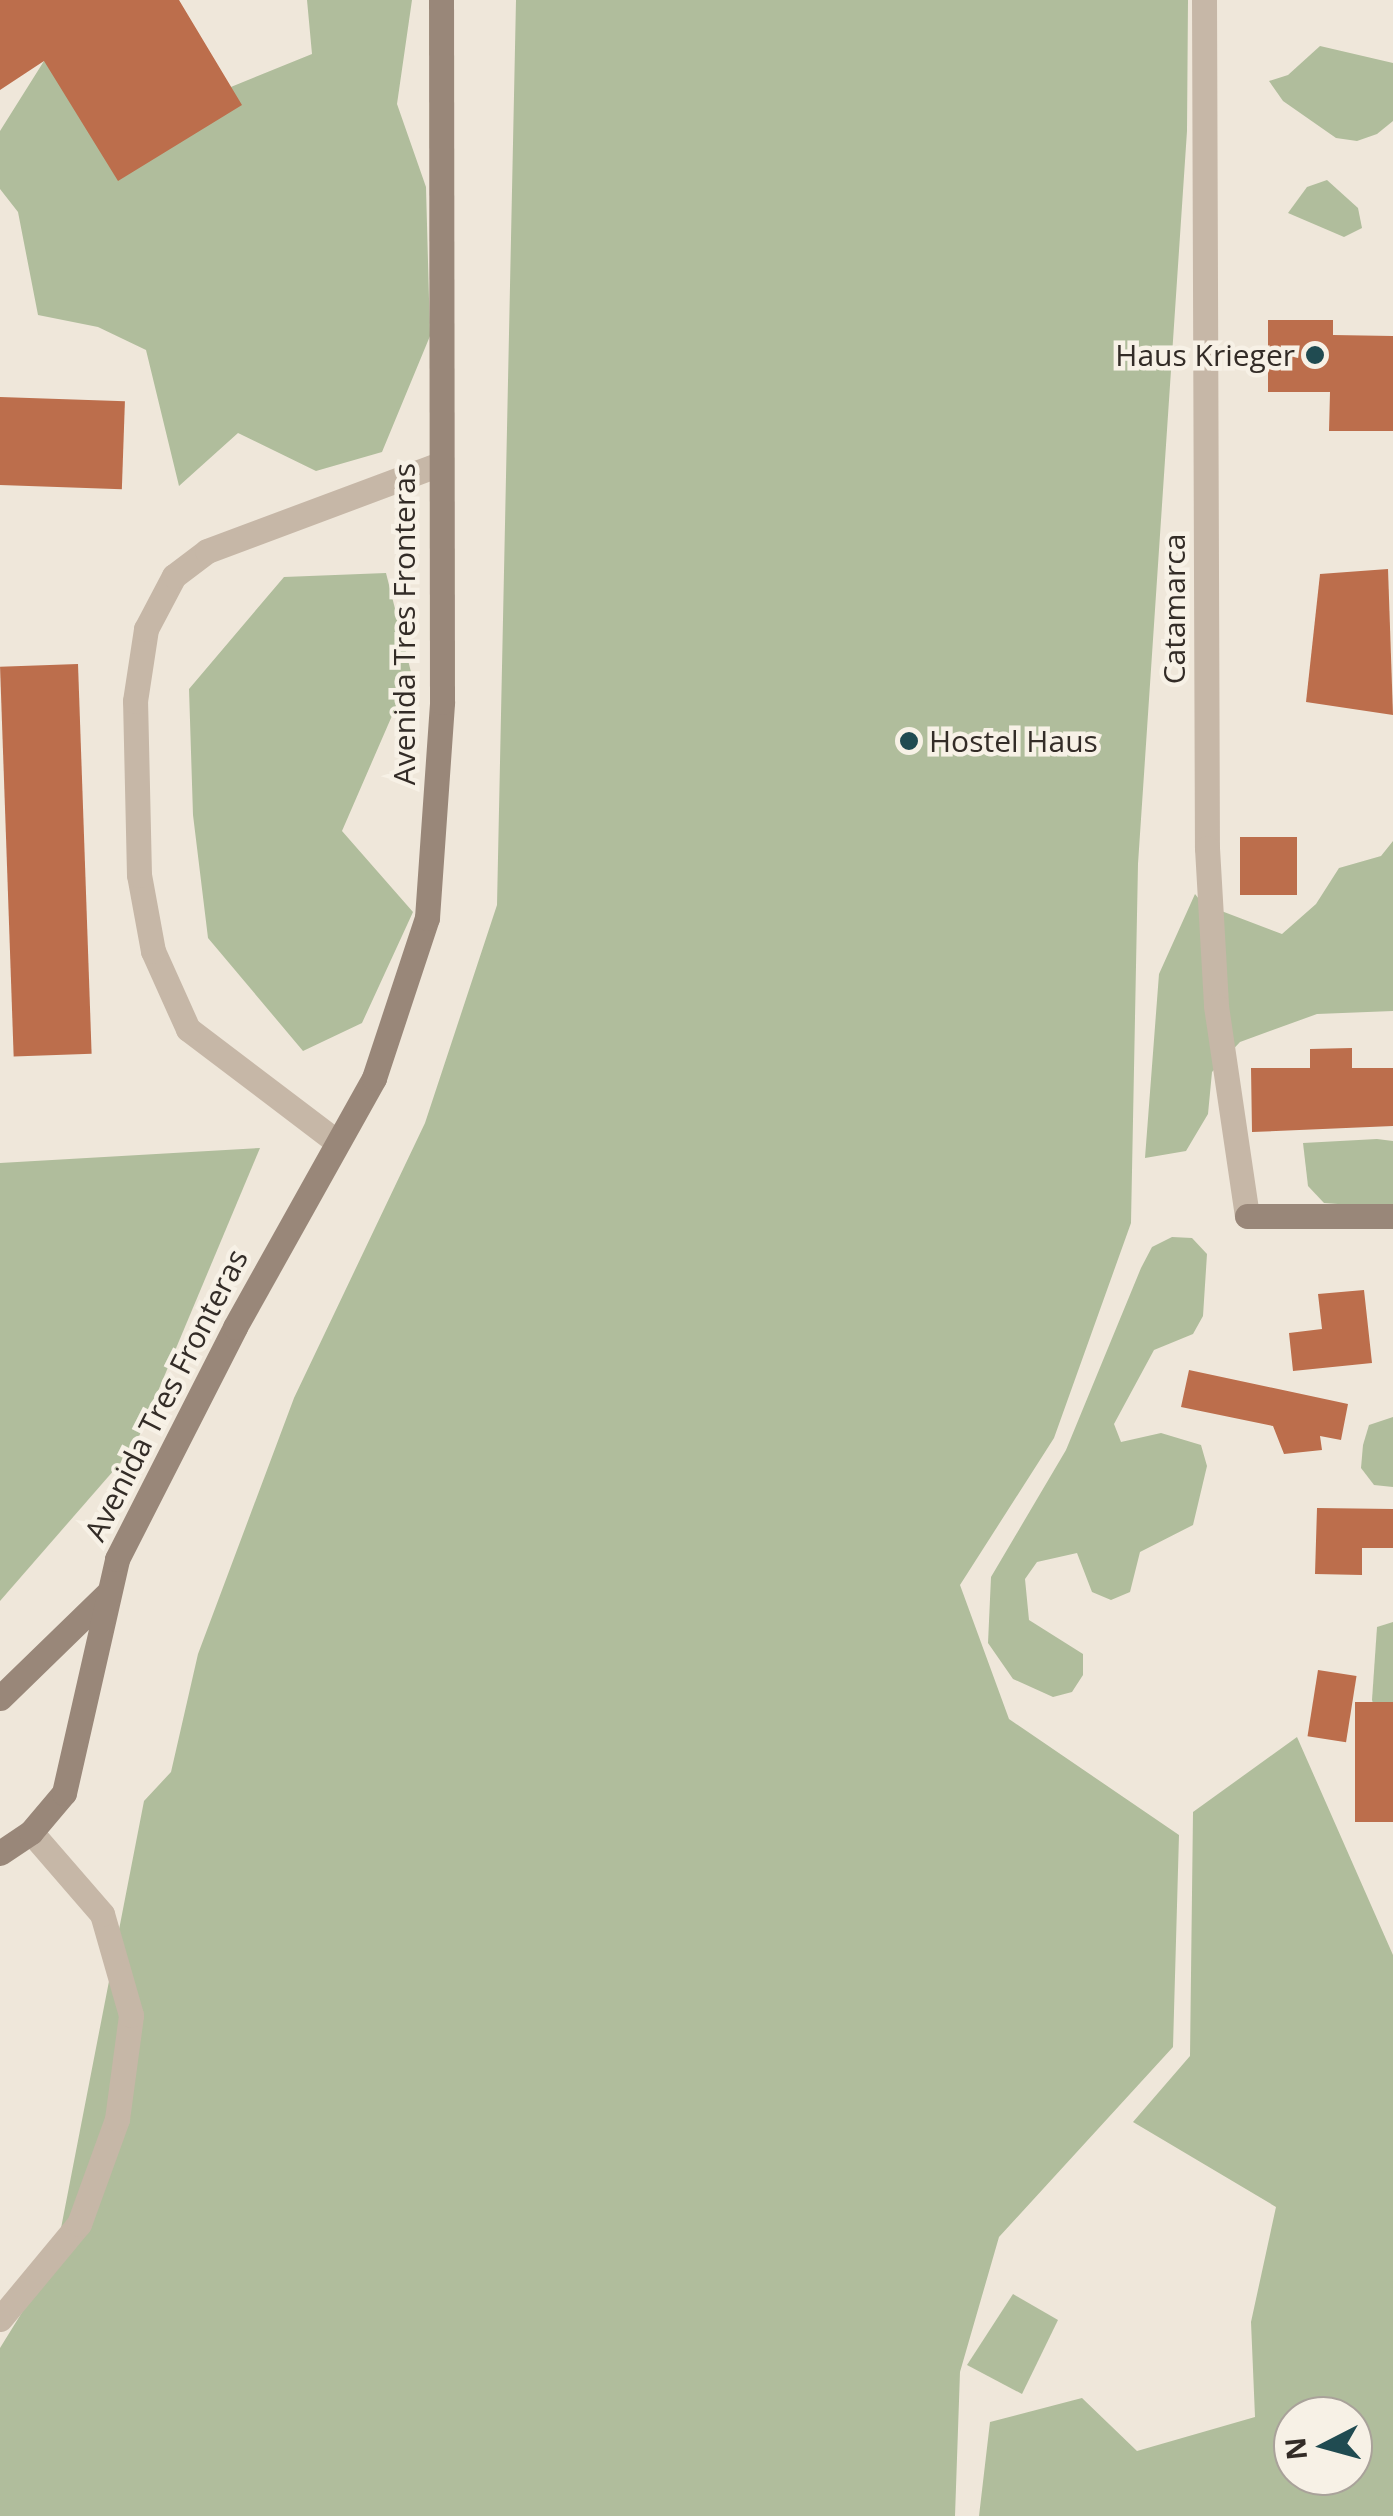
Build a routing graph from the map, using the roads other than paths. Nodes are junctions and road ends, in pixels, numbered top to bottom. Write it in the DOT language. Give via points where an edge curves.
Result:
graph roads {
  1 [pos="440,0"];
  2 [pos="1204,0"];
  3 [pos="437,466"];
  4 [pos="336,1142"];
  5 [pos="1247,1216"];
  6 [pos="1393,1216"];
  7 [pos="107,1594"];
  8 [pos="0,1698"];
  9 [pos="31,1832"];
  10 [pos="0,1853"];
  11 [pos="0,2319"];
  1 -- 3 [label="main road, Avenida Tres Fronteras"];
  2 -- 5 [label="street, Catamarca" via="1207,848 1216,1006"];
  3 -- 4 [label="main road, Avenida Tres Fronteras" via="442,702 427,918 374,1078"];
  3 -- 4 [label="street" via="206,550 174,576 146,629 135,701 140,875 154,951 188,1029"];
  4 -- 7 [label="main road, Avenida Tres Fronteras" via="117,1558"];
  5 -- 6 [label="main road"];
  7 -- 8 [label="main road"];
  7 -- 9 [label="main road, Avenida Tres Fronteras" via="64,1793"];
  9 -- 10 [label="main road, Avenida Tres Fronteras"];
  9 -- 11 [label="street" via="102,1914 131,2015 117,2119 79,2224 21,2302"];
}
